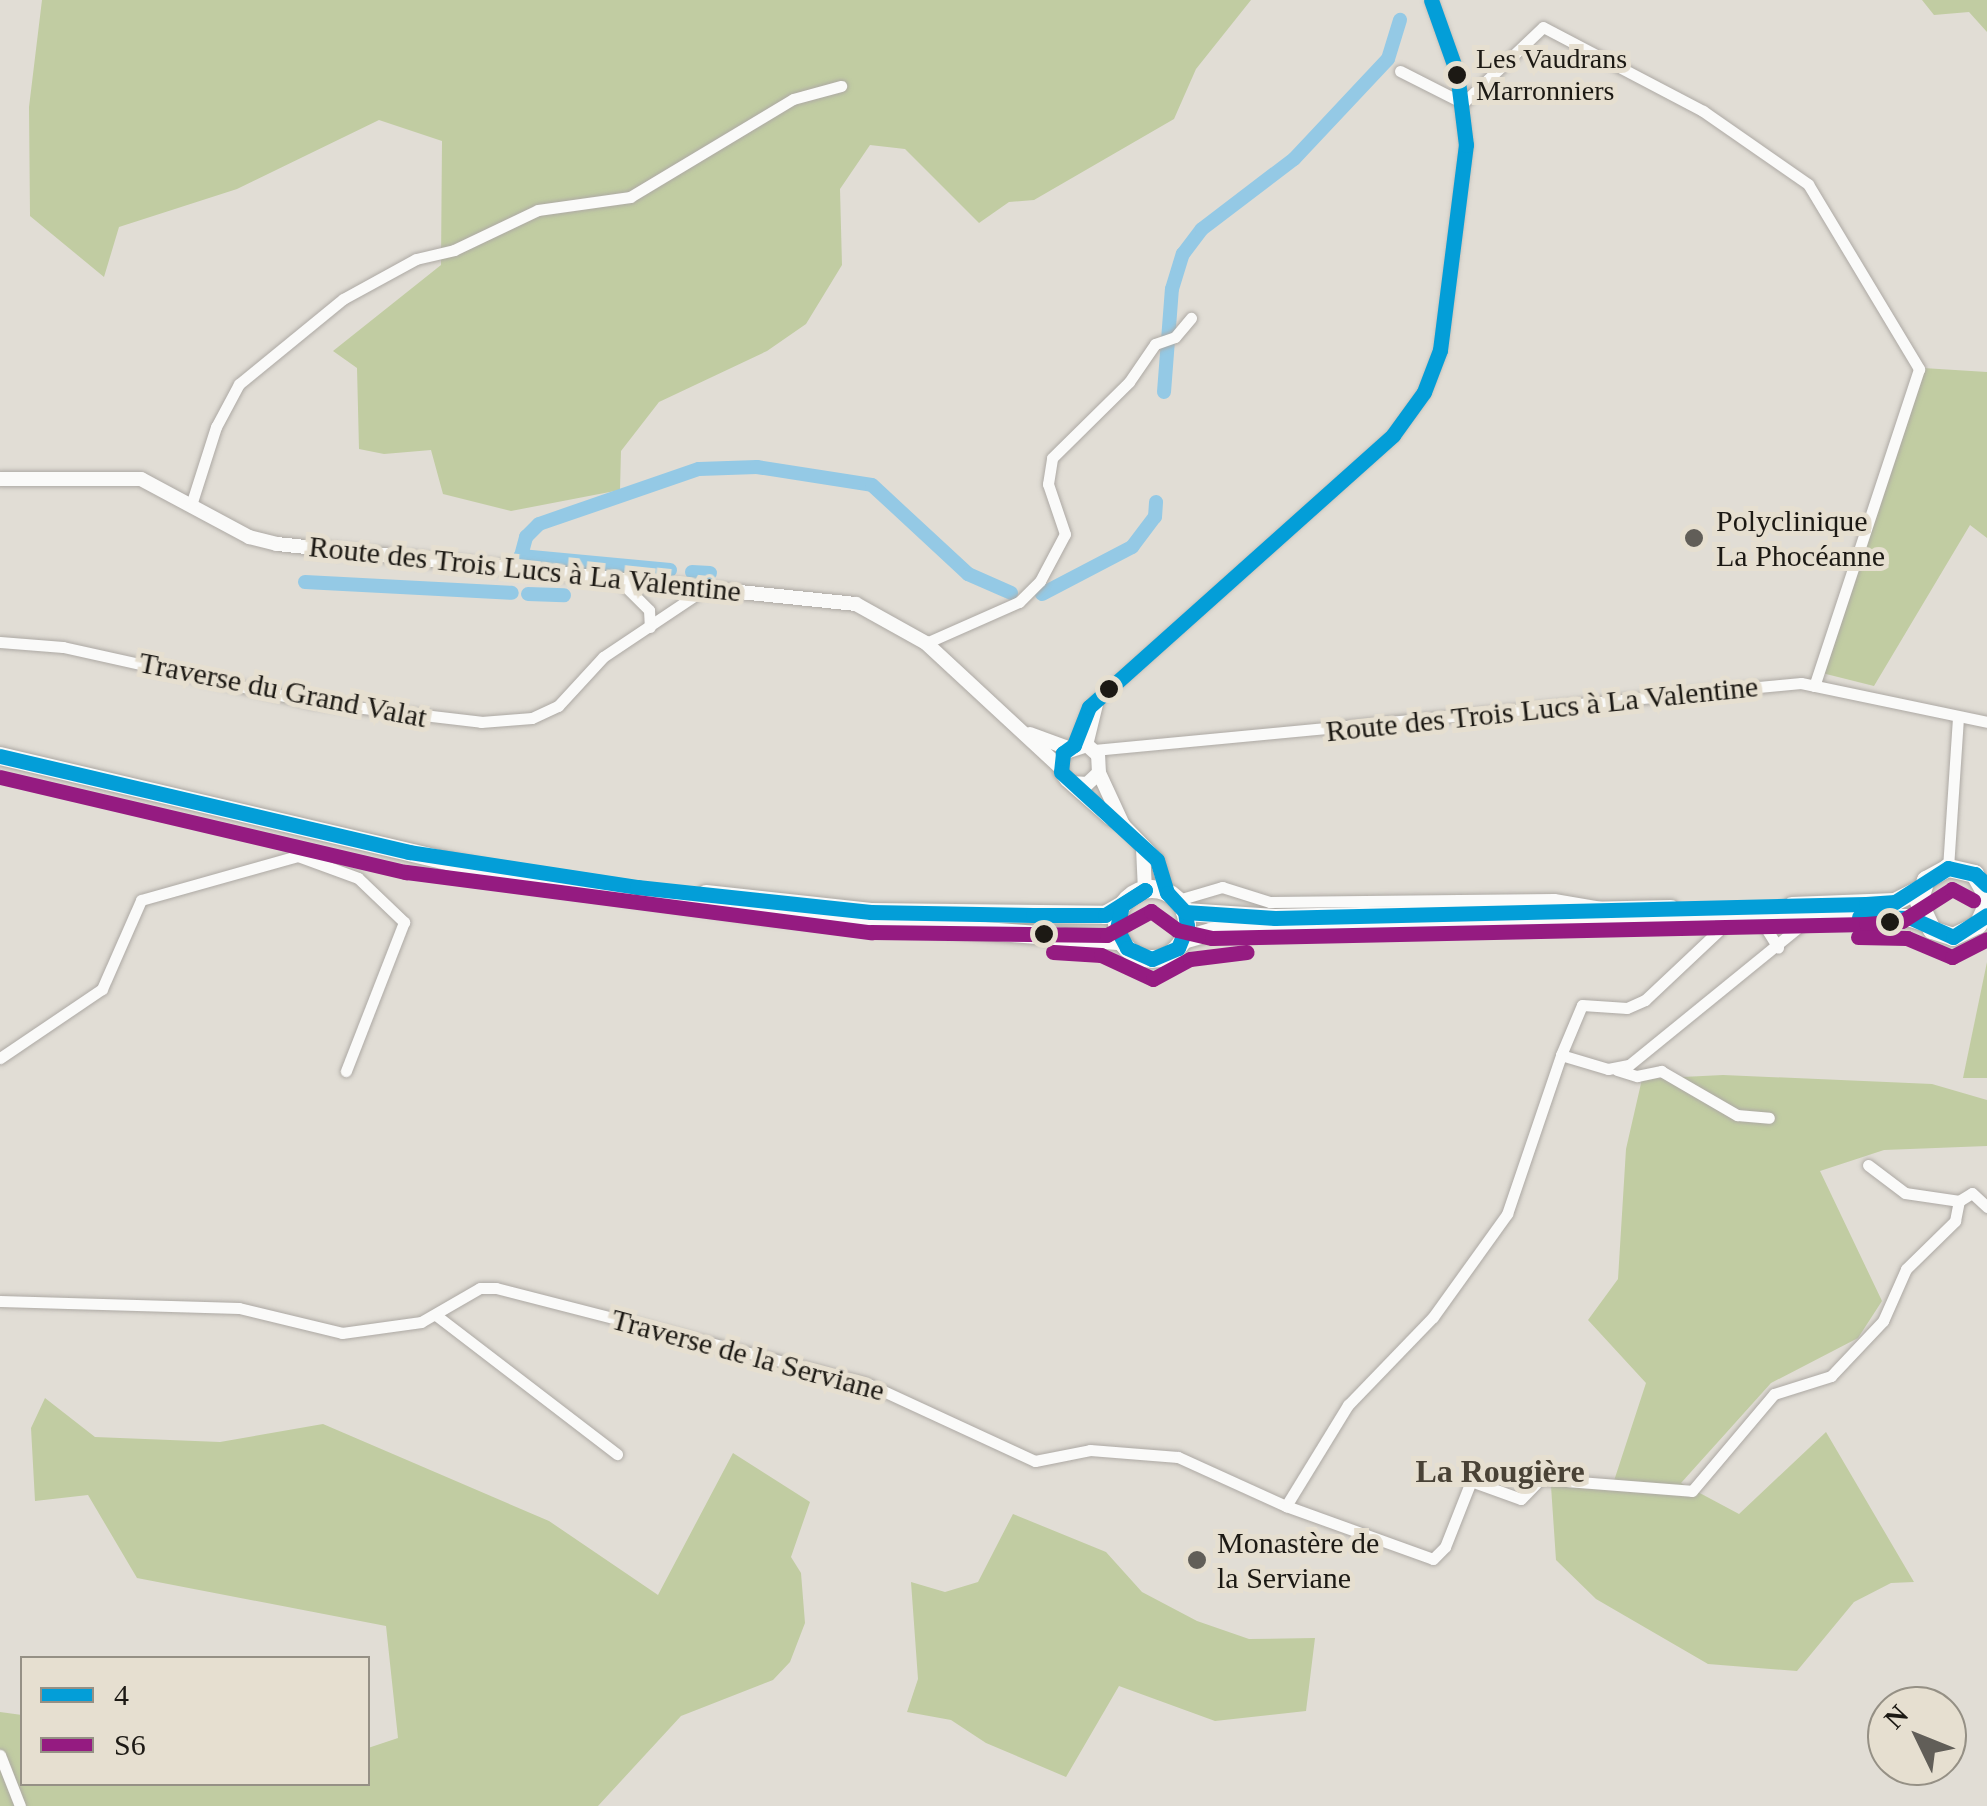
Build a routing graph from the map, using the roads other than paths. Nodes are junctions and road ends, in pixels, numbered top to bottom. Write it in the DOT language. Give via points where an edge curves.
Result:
graph roads {
  1 [pos="1431,0"];
  2 [pos="1400,71"];
  3 [pos="842,86"];
  4 [pos="1462,103"];
  5 [pos="1190,318"];
  6 [pos="0,478"];
  7 [pos="192,502"];
  8 [pos="618,579"];
  9 [pos="703,590"];
  10 [pos="650,627"];
  11 [pos="0,642"];
  12 [pos="926,643"];
  13 [pos="1814,686"];
  14 [pos="1958,718"];
  15 [pos="1987,722"];
  16 [pos="1021,729"];
  17 [pos="1081,747"];
  18 [pos="0,756"];
  19 [pos="1060,767"];
  20 [pos="1098,773"];
  21 [pos="1072,783"];
  22 [pos="1123,826"];
  23 [pos="1141,843"];
  24 [pos="409,852"];
  25 [pos="1948,868"];
  26 [pos="1986,888"];
  27 [pos="1145,890"];
  28 [pos="1919,890"];
  29 [pos="1177,901"];
  30 [pos="1122,906"];
  31 [pos="1987,906"];
  32 [pos="1612,910"];
  33 [pos="1986,915"];
  34 [pos="1759,917"];
  35 [pos="1732,918"];
  36 [pos="1810,918"];
  37 [pos="1926,923"];
  38 [pos="1183,940"];
  39 [pos="1121,941"];
  40 [pos="1778,947"];
  41 [pos="1561,1055"];
  42 [pos="0,1058"];
  43 [pos="346,1070"];
  44 [pos="1616,1070"];
  45 [pos="1769,1118"];
  46 [pos="1868,1165"];
  47 [pos="1959,1202"];
  48 [pos="1987,1207"];
  49 [pos="0,1301"];
  50 [pos="436,1316"];
  51 [pos="617,1454"];
  52 [pos="1286,1506"];
  53 [pos="0,1756"];
  54 [pos="20,1806"];
  1 -- 4 [label="street"];
  2 -- 4 [label="street"];
  3 -- 7 [label="street" via="792,99 630,197 538,210 352,293 239,384 216,427"];
  4 -- 13 [label="street" via="1538,28 1703,111 1808,184 1898,331 1918,375"];
  4 -- 17 [label="street" via="1463,207 1440,350 1424,392 1392,435 1101,696"];
  5 -- 12 [label="street" via="1052,458 1048,484 1065,534 1040,581 1018,602"];
  6 -- 7 [label="street, Route des Trois Lucs à La Valentine" via="126,477"];
  7 -- 8 [label="street, Route des Trois Lucs à La Valentine" via="249,537 277,544"];
  8 -- 9 [label="street, Route des Trois Lucs à La Valentine"];
  8 -- 10 [label="street" via="649,610"];
  9 -- 10 [label="street, Traverse du Grand Valat"];
  9 -- 12 [label="street, Route des Trois Lucs à La Valentine" via="856,604"];
  10 -- 11 [label="street, Traverse du Grand Valat" via="592,667 558,706 532,718 481,722 312,702 64,647"];
  12 -- 16 [label="street, Route des Trois Lucs à La Valentine"];
  13 -- 14 [label="street, Route des Trois Lucs à La Valentine"];
  13 -- 17 [label="street, Route des Trois Lucs à La Valentine"];
  14 -- 15 [label="street, Route des Trois Lucs à La Valentine"];
  14 -- 25 [label="street"];
  16 -- 17 [label="street, Route des Trois Lucs à La Valentine"];
  16 -- 19 [label="street, Route des Trois Lucs à La Valentine"];
  17 -- 19 [label="street"];
  17 -- 20 [label="street"];
  18 -- 24 [label="main road"];
  19 -- 21 [label="street, Route des Trois Lucs à La Valentine"];
  20 -- 21 [label="street" via="1087,784"];
  20 -- 22 [label="street"];
  21 -- 22 [label="street, Route des Trois Lucs à La Valentine"];
  22 -- 23 [label="street, Route des Trois Lucs à La Valentine"];
  23 -- 27 [label="street"];
  23 -- 29 [label="street, Route des Trois Lucs à La Valentine"];
  24 -- 30 [label="main road" via="871,912 1105,915"];
  24 -- 39 [label="main road" via="536,882 772,915"];
  25 -- 26 [label="main road" via="1975,874"];
  25 -- 28 [label="main road"];
  27 -- 29 [label="main road"];
  27 -- 30 [label="main road"];
  28 -- 32 [label="main road" via="1872,904"];
  28 -- 37 [label="main road"];
  29 -- 32 [label="main road" via="1276,918"];
  29 -- 32 [label="street" via="1222,887 1270,902 1554,899"];
  29 -- 38 [label="main road"];
  30 -- 39 [label="main road"];
  31 -- 33 [label="main road"];
  33 -- 37 [label="main road" via="1952,936"];
  34 -- 35 [label="main road"];
  34 -- 36 [label="main road"];
  34 -- 40 [label="street"];
  35 -- 38 [label="main road" via="1211,932"];
  35 -- 41 [label="street" via="1645,1000 1627,1008 1582,1005"];
  36 -- 37 [label="main road"];
  36 -- 40 [label="street"];
  38 -- 39 [label="main road" via="1152,959"];
  40 -- 44 [label="street"];
  41 -- 44 [label="street"];
  41 -- 52 [label="street" via="1507,1214 1434,1317 1348,1404"];
  42 -- 43 [label="street" via="102,989 140,900 298,856 358,878 404,922"];
  44 -- 45 [label="street" via="1637,1076 1661,1071 1737,1116"];
  46 -- 47 [label="street" via="1905,1193"];
  47 -- 48 [label="street" via="1978,1194"];
  47 -- 52 [label="street, Traverse de la Serviane" via="1955,1221 1906,1269 1883,1320 1831,1376 1774,1394 1684,1495 1540,1478 1521,1499 1471,1481 1445,1547 1433,1559"];
  49 -- 50 [label="street, Traverse de la Serviane" via="239,1308 342,1332"];
  50 -- 51 [label="street"];
  50 -- 52 [label="street, Traverse de la Serviane" via="470,1293 496,1288 866,1383 1035,1462 1090,1450 1161,1453"];
  53 -- 54 [label="street"];
}
